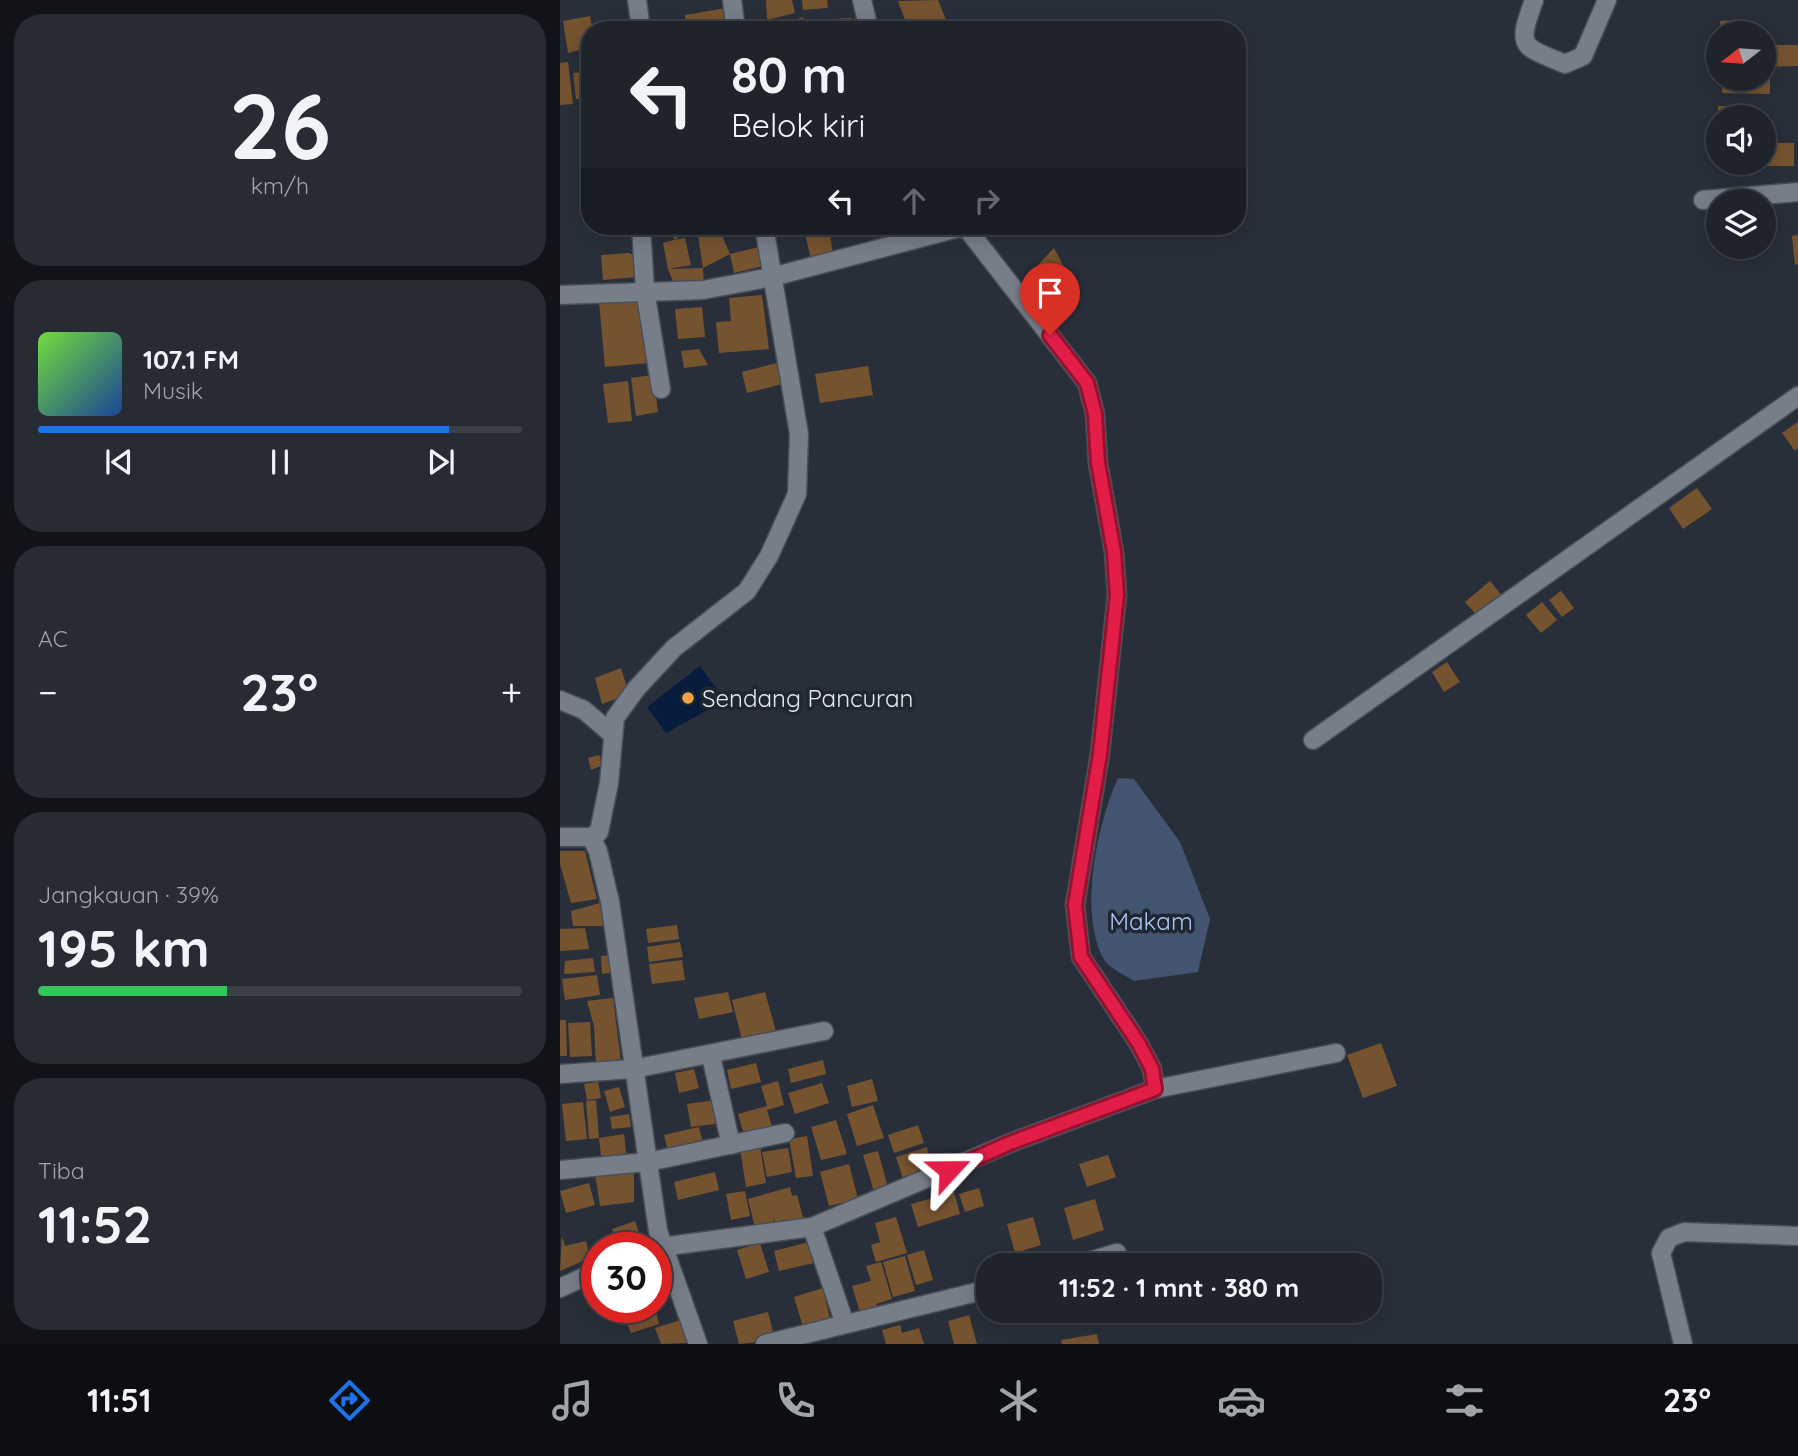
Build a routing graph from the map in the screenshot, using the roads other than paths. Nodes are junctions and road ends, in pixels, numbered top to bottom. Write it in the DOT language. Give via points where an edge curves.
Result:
graph roads {
  1 [pos="637,0"];
  2 [pos="732,0"];
  3 [pos="862,0"];
  4 [pos="1534,0"];
  5 [pos="1607,0"];
  6 [pos="640,21"];
  7 [pos="735,21"];
  8 [pos="867,21"];
  9 [pos="1798,192"];
  10 [pos="1703,200"];
  11 [pos="642,235"];
  12 [pos="765,235"];
  13 [pos="906,235"];
  14 [pos="972,235"];
  15 [pos="772,277"];
  16 [pos="645,290"];
  17 [pos="560,295"];
  18 [pos="661,389"];
  19 [pos="1798,396"];
  20 [pos="560,700"];
  21 [pos="613,735"];
  22 [pos="1313,740"];
  23 [pos="560,837"];
  24 [pos="591,837"];
  25 [pos="824,1031"];
  26 [pos="1336,1053"];
  27 [pos="711,1056"];
  28 [pos="633,1069"];
  29 [pos="560,1074"];
  30 [pos="1155,1089"];
  31 [pos="785,1133"];
  32 [pos="731,1145"];
  33 [pos="648,1162"];
  34 [pos="560,1170"];
  35 [pos="812,1227"];
  36 [pos="655,1232"];
  37 [pos="1798,1236"];
  38 [pos="672,1245"];
  39 [pos="581,1279"];
  40 [pos="672,1282"];
  41 [pos="560,1288"];
  42 [pos="976,1292"];
  43 [pos="845,1324"];
  44 [pos="698,1344"];
  45 [pos="765,1344"];
  46 [pos="1683,1344"];
  1 -- 6 [label="street"];
  2 -- 7 [label="street"];
  3 -- 8 [label="street"];
  4 -- 5 [label="street" via="1522,33 1525,44 1565,64 1583,56"];
  9 -- 10 [label="street"];
  11 -- 16 [label="street"];
  12 -- 15 [label="street"];
  13 -- 15 [label="street"];
  14 -- 30 [label="street" via="1087,383 1095,414 1117,595 1100,754 1075,905 1081,957 1139,1044 1152,1069"];
  15 -- 16 [label="street" via="703,290"];
  15 -- 21 [label="street" via="799,434 797,494 752,583 729,608 674,648 615,718"];
  16 -- 17 [label="street"];
  16 -- 18 [label="street"];
  19 -- 22 [label="street"];
  20 -- 21 [label="street" via="584,710"];
  21 -- 24 [label="street" via="606,807 599,832"];
  23 -- 24 [label="street"];
  24 -- 28 [label="street" via="610,902"];
  25 -- 27 [label="street"];
  26 -- 30 [label="street"];
  27 -- 28 [label="street"];
  27 -- 32 [label="street"];
  28 -- 29 [label="street"];
  28 -- 33 [label="street"];
  30 -- 35 [label="street" via="1010,1143"];
  31 -- 32 [label="street"];
  32 -- 33 [label="street"];
  33 -- 34 [label="street"];
  33 -- 36 [label="street"];
  35 -- 38 [label="street"];
  35 -- 43 [label="street"];
  37 -- 46 [label="street" via="1684,1232 1669,1238 1661,1253"];
  39 -- 41 [label="street"];
  40 -- 44 [label="street"];
  42 -- 43 [label="street"];
  43 -- 45 [label="street"];
}
